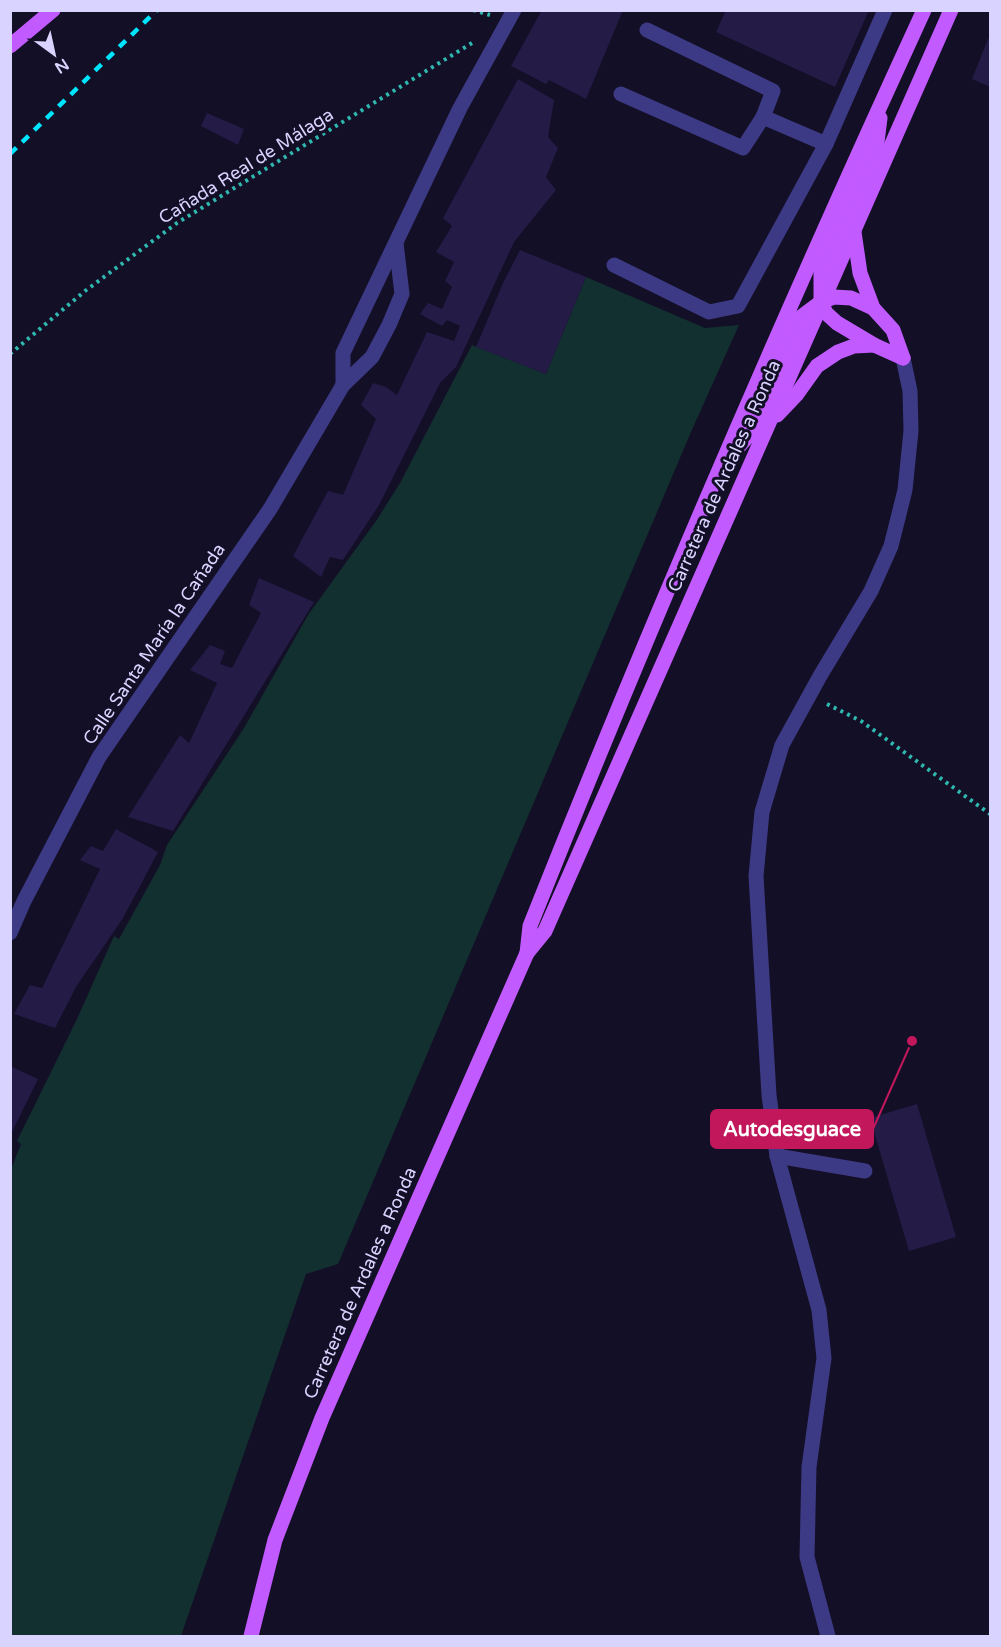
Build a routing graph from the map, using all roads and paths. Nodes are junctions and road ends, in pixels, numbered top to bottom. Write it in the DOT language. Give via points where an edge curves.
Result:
graph roads {
  1 [pos="53,10"];
  2 [pos="514,10"];
  3 [pos="885,10"];
  4 [pos="924,10"];
  5 [pos="951,10"];
  6 [pos="647,30"];
  7 [pos="478,39"];
  8 [pos="10,46"];
  9 [pos="621,94"];
  10 [pos="882,100"];
  11 [pos="763,117"];
  12 [pos="826,144"];
  13 [pos="854,229"];
  14 [pos="396,243"];
  15 [pos="614,265"];
  16 [pos="821,302"];
  17 [pos="873,308"];
  18 [pos="873,345"];
  19 [pos="10,354"];
  20 [pos="903,358"];
  21 [pos="343,385"];
  22 [pos="769,424"];
  23 [pos="720,468"];
  24 [pos="809,696"];
  25 [pos="990,814"];
  26 [pos="10,933"];
  27 [pos="527,953"];
  28 [pos="777,1156"];
  29 [pos="865,1171"];
  30 [pos="251,1636"];
  31 [pos="828,1636"];
  1 -- 8 [label="main road"];
  2 -- 14 [label="street, Calle Santa María la Cañada" via="460,108"];
  3 -- 12 [label="street"];
  4 -- 10 [label="main road, Carretera de Ardales a Ronda"];
  5 -- 13 [label="main road, Carretera de Ardales a Ronda"];
  6 -- 11 [label="street" via="773,91"];
  7 -- 19 [label="path, Cañada Real de Málaga" via="177,223 85,291"];
  9 -- 11 [label="street" via="743,148"];
  10 -- 16 [label="main road" via="878,142 822,273"];
  10 -- 23 [label="main road, Carretera de Ardales a Ronda"];
  11 -- 12 [label="street"];
  12 -- 15 [label="street" via="738,306 709,312"];
  13 -- 16 [label="main road, Carretera de Ardales a Ronda"];
  13 -- 17 [label="main road" via="860,273"];
  14 -- 21 [label="street, Calle Santa María la Cañada" via="344,353"];
  14 -- 21 [label="street, Calle Santa María la Cañada" via="402,294 372,357"];
  16 -- 17 [label="main road" via="834,297 851,298"];
  16 -- 18 [label="main road" via="837,323"];
  16 -- 22 [label="main road, Carretera de Ardales a Ronda"];
  16 -- 23 [label="main road" via="801,317 749,435"];
  17 -- 20 [label="main road" via="893,330"];
  18 -- 20 [label="main road"];
  18 -- 22 [label="main road" via="838,352 817,366"];
  20 -- 24 [label="street" via="910,391 911,431 905,490 891,546 871,591"];
  21 -- 26 [label="street, Calle Santa María la Cañada" via="270,509 99,757"];
  22 -- 27 [label="main road, Carretera de Ardales a Ronda" via="545,931"];
  23 -- 27 [label="main road, Carretera de Ardales a Ronda" via="530,926"];
  24 -- 25 [label="path" via="861,721"];
  24 -- 28 [label="street" via="782,745 772,778 762,812 756,876 769,1095"];
  27 -- 30 [label="main road, Carretera de Ardales a Ronda" via="322,1418 275,1540"];
  28 -- 29 [label="street"];
  28 -- 31 [label="street" via="819,1310 824,1358 809,1467 807,1557"];
}
